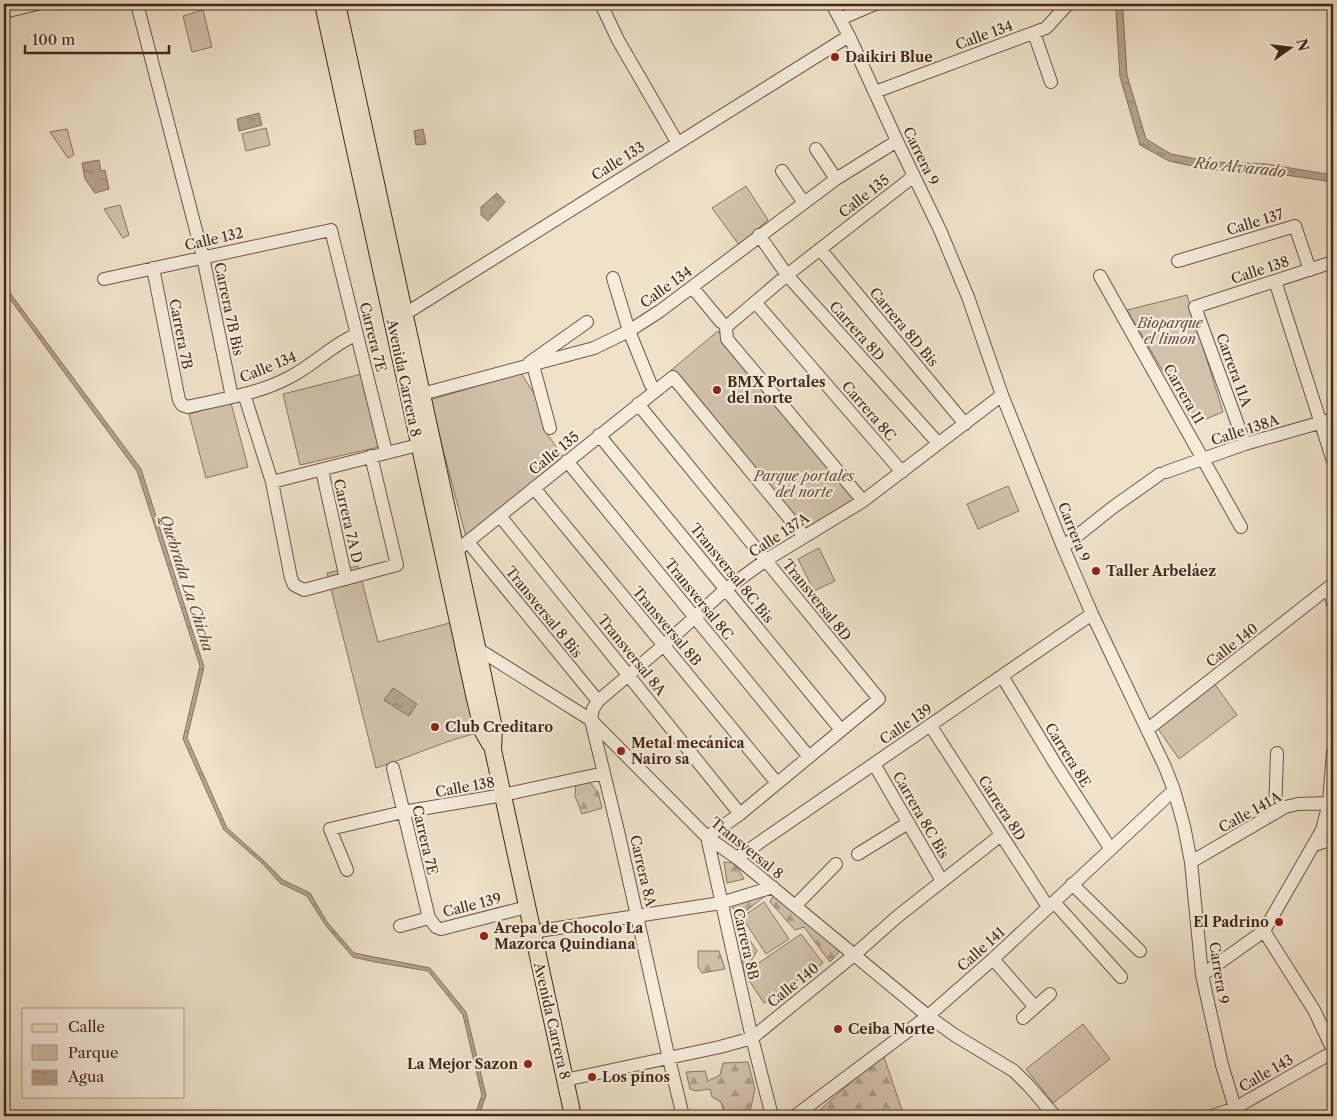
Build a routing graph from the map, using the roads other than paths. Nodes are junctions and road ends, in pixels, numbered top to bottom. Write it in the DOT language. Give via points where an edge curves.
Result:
graph roads {
  1 [pos="36,4"];
  2 [pos="137,4"];
  3 [pos="323,4"];
  4 [pos="337,4"];
  5 [pos="601,4"];
  6 [pos="832,4"];
  7 [pos="875,4"];
  8 [pos="1068,4"];
  9 [pos="4,12"];
  10 [pos="840,19"];
  11 [pos="1034,33"];
  12 [pos="849,36"];
  13 [pos="1050,82"];
  14 [pos="875,92"];
  15 [pos="897,141"];
  16 [pos="677,142"];
  17 [pos="816,149"];
  18 [pos="782,171"];
  19 [pos="914,176"];
  20 [pos="836,179"];
  21 [pos="804,203"];
  22 [pos="331,230"];
  23 [pos="759,235"];
  24 [pos="820,249"];
  25 [pos="203,257"];
  26 [pos="1178,261"];
  27 [pos="1333,262"];
  28 [pos="153,268"];
  29 [pos="1310,270"];
  30 [pos="787,275"];
  31 [pos="1100,276"];
  32 [pos="612,278"];
  33 [pos="104,279"];
  34 [pos="1276,281"];
  35 [pos="692,287"];
  36 [pos="755,302"];
  37 [pos="1196,307"];
  38 [pos="404,314"];
  39 [pos="587,322"];
  40 [pos="722,322"];
  41 [pos="629,331"];
  42 [pos="357,334"];
  43 [pos="528,366"];
  44 [pos="651,385"];
  45 [pos="422,394"];
  46 [pos="1002,395"];
  47 [pos="238,396"];
  48 [pos="638,404"];
  49 [pos="182,405"];
  50 [pos="1327,421"];
  51 [pos="965,424"];
  52 [pos="550,428"];
  53 [pos="599,435"];
  54 [pos="938,443"];
  55 [pos="1245,444"];
  56 [pos="418,445"];
  57 [pos="386,452"];
  58 [pos="371,456"];
  59 [pos="1204,458"];
  60 [pos="567,461"];
  61 [pos="1333,461"];
  62 [pos="322,470"];
  63 [pos="902,472"];
  64 [pos="272,482"];
  65 [pos="534,488"];
  66 [pos="863,501"];
  67 [pos="500,516"];
  68 [pos="1241,527"];
  69 [pos="804,536"];
  70 [pos="462,546"];
  71 [pos="1063,547"];
  72 [pos="766,560"];
  73 [pos="346,579"];
  74 [pos="1331,586"];
  75 [pos="726,589"];
  76 [pos="1333,604"];
  77 [pos="1092,614"];
  78 [pos="694,616"];
  79 [pos="664,645"];
  80 [pos="478,649"];
  81 [pos="630,675"];
  82 [pos="1002,676"];
  83 [pos="598,701"];
  84 [pos="591,720"];
  85 [pos="930,725"];
  86 [pos="1148,729"];
  87 [pos="841,730"];
  88 [pos="493,750"];
  89 [pos="1333,751"];
  90 [pos="1277,753"];
  91 [pos="809,756"];
  92 [pos="874,764"];
  93 [pos="393,768"];
  94 [pos="604,773"];
  95 [pos="777,783"];
  96 [pos="1174,790"];
  97 [pos="503,795"];
  98 [pos="1328,803"];
  99 [pos="403,812"];
  100 [pos="1275,813"];
  101 [pos="740,814"];
  102 [pos="908,823"];
  103 [pos="1001,835"];
  104 [pos="707,837"];
  105 [pos="1333,839"];
  106 [pos="1314,845"];
  107 [pos="1110,848"];
  108 [pos="858,854"];
  109 [pos="737,858"];
  110 [pos="1191,862"];
  111 [pos="836,864"];
  112 [pos="347,870"];
  113 [pos="942,882"];
  114 [pos="1072,884"];
  115 [pos="773,887"];
  116 [pos="721,903"];
  117 [pos="1051,904"];
  118 [pos="795,906"];
  119 [pos="527,907"];
  120 [pos="638,916"];
  121 [pos="429,918"];
  122 [pos="400,926"];
  123 [pos="1264,931"];
  124 [pos="532,932"];
  125 [pos="1140,951"];
  126 [pos="854,955"];
  127 [pos="994,959"];
  128 [pos="1202,975"];
  129 [pos="1121,977"];
  130 [pos="1050,994"];
  131 [pos="1035,1007"];
  132 [pos="928,1016"];
  133 [pos="1024,1018"];
  134 [pos="752,1038"];
  135 [pos="1333,1051"];
  136 [pos="668,1059"];
  137 [pos="565,1080"];
  138 [pos="1237,1114"];
  139 [pos="573,1116"];
  140 [pos="683,1116"];
  141 [pos="772,1116"];
  142 [pos="795,1116"];
  143 [pos="1055,1116"];
  144 [pos="1212,1116"];
  1 -- 9 [label="street"];
  2 -- 25 [label="street, Carrera 7B Bis"];
  3 -- 56 [label="main road, Avenida Carrera 8"];
  4 -- 38 [label="main road, Avenida Carrera 8"];
  5 -- 16 [label="street"];
  6 -- 10 [label="street, Carrera 9"];
  7 -- 10 [label="street"];
  8 -- 11 [label="street, Calle 134" via="1046,28"];
  10 -- 12 [label="street, Carrera 9"];
  11 -- 13 [label="street"];
  11 -- 14 [label="street, Calle 134"];
  12 -- 14 [label="street, Carrera 9"];
  12 -- 16 [label="street, Calle 133"];
  14 -- 15 [label="street, Carrera 9"];
  15 -- 19 [label="street, Carrera 9"];
  15 -- 20 [label="street, Calle 134"];
  16 -- 38 [label="street, Calle 133"];
  17 -- 20 [label="street"];
  18 -- 21 [label="street"];
  19 -- 24 [label="street, Calle 135"];
  19 -- 46 [label="street, Carrera 9" via="968,297"];
  20 -- 21 [label="street, Calle 134"];
  21 -- 23 [label="street, Calle 134"];
  22 -- 25 [label="street, Calle 132"];
  22 -- 42 [label="street, Carrera 7E"];
  23 -- 30 [label="street, Carrera 8D"];
  23 -- 35 [label="street, Calle 134"];
  24 -- 30 [label="street, Calle 135"];
  24 -- 51 [label="street, Carrera 8D Bis"];
  25 -- 28 [label="street, Calle 132"];
  25 -- 47 [label="street, Carrera 7B Bis"];
  26 -- 29 [label="street, Calle 137" via="1295,226"];
  27 -- 29 [label="street, Calle 138"];
  28 -- 33 [label="street, Calle 132"];
  28 -- 49 [label="street, Carrera 7B"];
  29 -- 34 [label="street, Calle 138"];
  30 -- 36 [label="street, Calle 135"];
  30 -- 54 [label="street, Carrera 8D"];
  31 -- 59 [label="street, Carrera 11"];
  32 -- 41 [label="street"];
  34 -- 37 [label="street, Calle 138"];
  34 -- 50 [label="street"];
  35 -- 40 [label="street"];
  35 -- 41 [label="street, Calle 134"];
  36 -- 63 [label="street, Carrera 8C"];
  36 -- 66 [label="street, Calle 135" via="726,327 727,339"];
  37 -- 55 [label="street, Carrera 11A"];
  38 -- 45 [label="main road, Avenida Carrera 8"];
  39 -- 43 [label="street"];
  41 -- 43 [label="street, Calle 134" via="594,348"];
  41 -- 44 [label="street"];
  42 -- 47 [label="street, Calle 134" via="286,379"];
  42 -- 57 [label="street, Carrera 7E"];
  43 -- 45 [label="street, Calle 134"];
  43 -- 52 [label="street"];
  45 -- 70 [label="main road, Avenida Carrera 8"];
  46 -- 51 [label="street, Calle 137A"];
  46 -- 71 [label="street, Carrera 9"];
  47 -- 49 [label="street, Calle 134" via="188,407"];
  47 -- 64 [label="street, Carrera 7B Bis"];
  48 -- 53 [label="street, Calle 135"];
  48 -- 69 [label="street, Calle 135" via="673,377"];
  48 -- 72 [label="street, Transversal 8D"];
  50 -- 55 [label="street, Calle 138A"];
  50 -- 61 [label="street"];
  51 -- 54 [label="street, Calle 137A"];
  53 -- 60 [label="street, Calle 135"];
  53 -- 75 [label="street, Transversal 8C Bis"];
  54 -- 63 [label="street, Calle 137A"];
  55 -- 59 [label="street, Calle 138A"];
  56 -- 57 [label="street"];
  56 -- 88 [label="main road, Avenida Carrera 8" via="483,732"];
  57 -- 58 [label="street"];
  58 -- 62 [label="street"];
  58 -- 73 [label="street" via="397,565"];
  59 -- 68 [label="street, Carrera 11"];
  59 -- 71 [label="street, Calle 138A" via="1163,473"];
  60 -- 65 [label="street, Calle 135"];
  60 -- 78 [label="street, Transversal 8C"];
  62 -- 64 [label="street"];
  62 -- 73 [label="street, Carrera 7A D"];
  63 -- 66 [label="street, Calle 137A"];
  64 -- 73 [label="street, Carrera 7B Bis" via="294,585 304,590"];
  65 -- 67 [label="street, Calle 135"];
  65 -- 79 [label="street, Transversal 8B"];
  66 -- 69 [label="street, Calle 137A"];
  67 -- 70 [label="street, Calle 135"];
  67 -- 81 [label="street, Transversal 8A"];
  69 -- 72 [label="street, Calle 137A"];
  70 -- 80 [label="main road, Avenida Carrera 8"];
  70 -- 83 [label="street, Transversal 8 Bis"];
  71 -- 77 [label="street, Carrera 9"];
  72 -- 75 [label="street, Calle 137A"];
  72 -- 87 [label="street, Transversal 8D" via="879,699"];
  74 -- 76 [label="street"];
  74 -- 86 [label="street, Calle 140"];
  75 -- 78 [label="street, Calle 137A"];
  75 -- 87 [label="street, Transversal 8C Bis"];
  77 -- 82 [label="street, Calle 139"];
  77 -- 86 [label="street, Carrera 9"];
  78 -- 79 [label="street, Calle 137A"];
  78 -- 91 [label="street, Transversal 8C"];
  79 -- 81 [label="street, Calle 137A"];
  79 -- 95 [label="street, Transversal 8B"];
  80 -- 84 [label="street, Transversal 8"];
  80 -- 88 [label="main road, Avenida Carrera 8" via="494,728"];
  81 -- 83 [label="street, Calle 137A"];
  81 -- 101 [label="street, Transversal 8A"];
  82 -- 85 [label="street, Calle 139"];
  82 -- 107 [label="street, Carrera 8E"];
  83 -- 84 [label="street"];
  84 -- 94 [label="street, Carrera 8A"];
  84 -- 104 [label="street, Transversal 8"];
  85 -- 92 [label="street, Calle 139"];
  85 -- 103 [label="street, Carrera 8D"];
  86 -- 96 [label="street, Carrera 9"];
  87 -- 91 [label="street"];
  88 -- 97 [label="main road, Avenida Carrera 8"];
  89 -- 98 [label="street"];
  90 -- 100 [label="street"];
  91 -- 95 [label="street"];
  92 -- 102 [label="street, Carrera 8C Bis"];
  92 -- 109 [label="street, Calle 139"];
  93 -- 99 [label="street, Carrera 7E"];
  94 -- 97 [label="street, Calle 138"];
  94 -- 120 [label="street, Carrera 8A"];
  95 -- 101 [label="street"];
  96 -- 107 [label="street, Calle 141"];
  96 -- 110 [label="street, Carrera 9"];
  97 -- 99 [label="street, Calle 138"];
  97 -- 119 [label="main road, Avenida Carrera 8"];
  98 -- 100 [label="street, Calle 141A" via="1298,804"];
  98 -- 106 [label="street" via="1322,830"];
  99 -- 112 [label="street, Calle 138" via="330,829"];
  99 -- 121 [label="street, Carrera 7E"];
  100 -- 110 [label="street, Calle 141A"];
  101 -- 104 [label="street"];
  102 -- 108 [label="street"];
  102 -- 113 [label="street, Carrera 8C Bis"];
  103 -- 113 [label="street, Calle 140"];
  103 -- 117 [label="street, Carrera 8D"];
  104 -- 109 [label="street, Transversal 8"];
  104 -- 116 [label="street, Carrera 8B"];
  105 -- 106 [label="street"];
  106 -- 123 [label="street"];
  107 -- 114 [label="street, Calle 141"];
  109 -- 115 [label="street, Transversal 8"];
  110 -- 128 [label="street, Carrera 9"];
  111 -- 118 [label="street"];
  113 -- 126 [label="street, Calle 140"];
  114 -- 117 [label="street, Calle 141"];
  114 -- 125 [label="street"];
  115 -- 116 [label="street"];
  115 -- 118 [label="street, Transversal 8"];
  116 -- 120 [label="street"];
  116 -- 134 [label="street, Carrera 8B"];
  117 -- 127 [label="street, Calle 141"];
  117 -- 129 [label="street, Carrera 8D"];
  118 -- 126 [label="street, Transversal 8"];
  119 -- 121 [label="street, Calle 139" via="441,929"];
  119 -- 124 [label="main road, Avenida Carrera 8"];
  120 -- 124 [label="street"];
  120 -- 136 [label="street, Carrera 8A"];
  121 -- 122 [label="street, Calle 139"];
  123 -- 128 [label="street"];
  123 -- 135 [label="street" via="1314,1010"];
  124 -- 137 [label="main road, Avenida Carrera 8"];
  126 -- 132 [label="street, Transversal 8"];
  126 -- 134 [label="street, Calle 140"];
  127 -- 131 [label="street"];
  127 -- 132 [label="street, Calle 141"];
  128 -- 138 [label="street, Carrera 9" via="1222,1065"];
  130 -- 131 [label="street"];
  131 -- 133 [label="street"];
  132 -- 142 [label="street, Calle 141"];
  132 -- 143 [label="street, Transversal 8" via="1014,1071"];
  134 -- 136 [label="street, Calle 140"];
  134 -- 141 [label="street, Carrera 8B"];
  135 -- 138 [label="street, Calle 143"];
  136 -- 137 [label="street, Calle 140"];
  136 -- 140 [label="street, Carrera 8A"];
  137 -- 139 [label="main road, Avenida Carrera 8"];
  138 -- 144 [label="street, Calle 143"];
}
